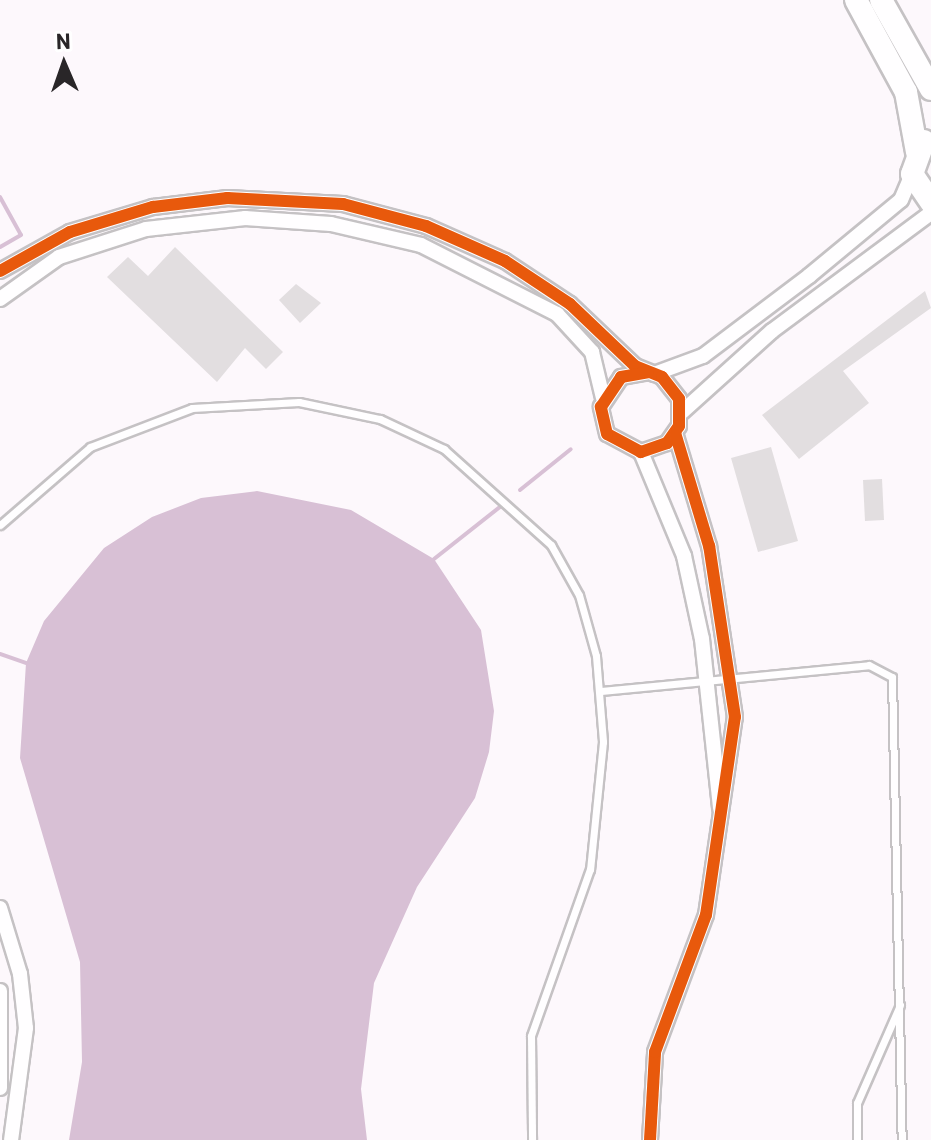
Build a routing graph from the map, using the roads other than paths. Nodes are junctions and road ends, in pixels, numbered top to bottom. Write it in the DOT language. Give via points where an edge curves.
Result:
graph roads {
  1 [pos="856,0"];
  2 [pos="881,0"];
  3 [pos="931,89"];
  4 [pos="924,144"];
  5 [pos="912,174"];
  6 [pos="931,202"];
  7 [pos="931,213"];
  8 [pos="0,271"];
  9 [pos="0,299"];
  10 [pos="651,373"];
  11 [pos="603,398"];
  12 [pos="682,412"];
  13 [pos="675,433"];
  14 [pos="641,452"];
  15 [pos="0,525"];
  16 [pos="733,674"];
  17 [pos="707,678"];
  18 [pos="601,691"];
  19 [pos="722,821"];
  20 [pos="0,908"];
  21 [pos="0,991"];
  22 [pos="900,1005"];
  23 [pos="0,1088"];
  24 [pos="11,1140"];
  25 [pos="532,1140"];
  26 [pos="650,1140"];
  27 [pos="857,1140"];
  28 [pos="902,1140"];
  1 -- 4 [label="street" via="906,92"];
  2 -- 3 [label="street"];
  4 -- 5 [label="street"];
  5 -- 6 [label="street"];
  5 -- 10 [label="street" via="901,200 809,276 703,356"];
  7 -- 12 [label="street" via="772,331"];
  8 -- 10 [label="street" via="70,232 153,207 227,198 343,204 426,226 505,261 570,304"];
  9 -- 11 [label="street" via="59,257 146,229 245,218 331,224 421,245 557,314 592,352"];
  10 -- 11 [label="street" via="621,377"];
  10 -- 12 [label="street" via="673,386"];
  11 -- 14 [label="street" via="607,434"];
  12 -- 13 [label="street"];
  13 -- 14 [label="street"];
  13 -- 16 [label="street" via="709,546"];
  14 -- 17 [label="street" via="684,556"];
  15 -- 18 [label="lane" via="90,447 192,408 299,402 380,419 444,449 551,545 579,595"];
  16 -- 17 [label="lane"];
  16 -- 19 [label="street" via="732,773"];
  16 -- 22 [label="lane" via="869,665 892,677"];
  17 -- 18 [label="lane"];
  17 -- 19 [label="street"];
  18 -- 25 [label="lane" via="600,803 590,869 531,1036"];
  19 -- 26 [label="street" via="706,915 655,1052"];
  20 -- 24 [label="street" via="20,974 26,1028"];
  21 -- 23 [label="street"];
  22 -- 27 [label="lane" via="857,1103"];
  22 -- 28 [label="lane"];
}
